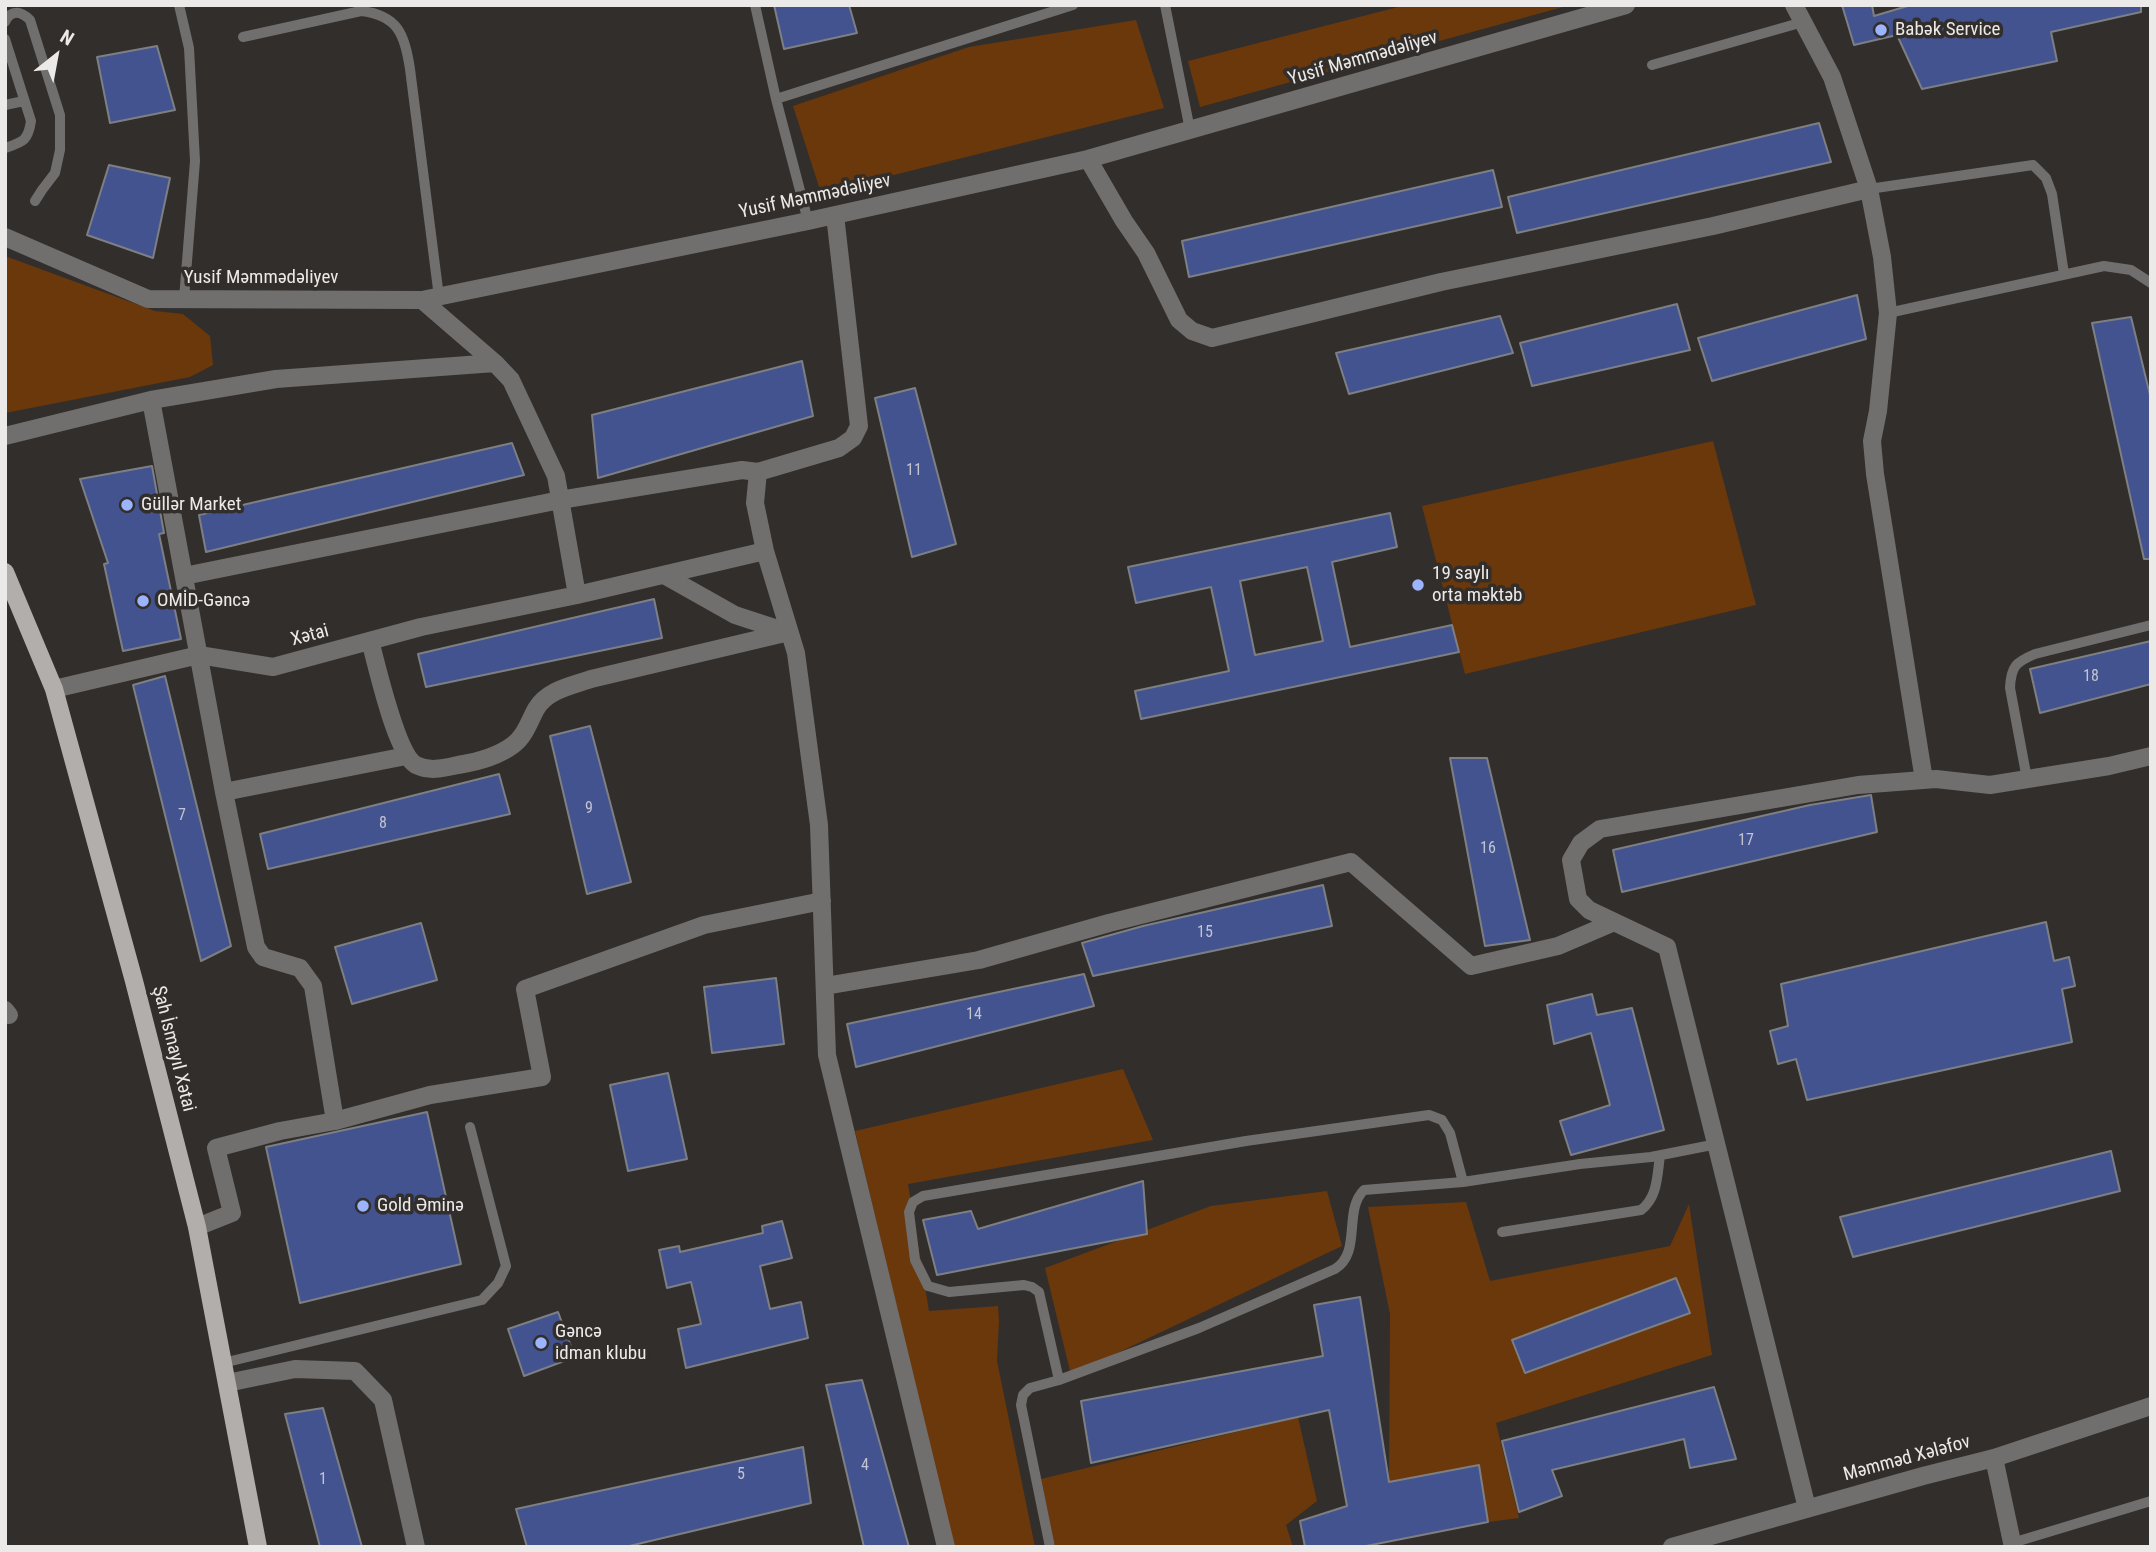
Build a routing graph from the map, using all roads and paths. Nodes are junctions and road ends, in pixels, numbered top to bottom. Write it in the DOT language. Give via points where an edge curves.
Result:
graph roads {
  1 [pos="179,5"];
  2 [pos="755,5"];
  3 [pos="1073,5"];
  4 [pos="1165,5"];
  5 [pos="1626,5"];
  6 [pos="1794,5"];
  7 [pos="5,22"];
  8 [pos="1803,22"];
  9 [pos="243,37"];
  10 [pos="5,39"];
  11 [pos="1652,65"];
  12 [pos="776,99"];
  13 [pos="24,101"];
  14 [pos="5,105"];
  15 [pos="1190,130"];
  16 [pos="5,148"];
  17 [pos="1088,159"];
  18 [pos="1869,189"];
  19 [pos="36,201"];
  20 [pos="835,215"];
  21 [pos="808,221"];
  22 [pos="5,237"];
  23 [pos="2064,274"];
  24 [pos="2151,283"];
  25 [pos="184,299"];
  26 [pos="430,299"];
  27 [pos="1888,313"];
  28 [pos="495,363"];
  29 [pos="151,400"];
  30 [pos="5,436"];
  31 [pos="758,472"];
  32 [pos="560,500"];
  33 [pos="765,551"];
  34 [pos="5,572"];
  35 [pos="664,575"];
  36 [pos="184,576"];
  37 [pos="578,595"];
  38 [pos="2151,625"];
  39 [pos="789,632"];
  40 [pos="370,641"];
  41 [pos="199,655"];
  42 [pos="54,689"];
  43 [pos="405,755"];
  44 [pos="2151,756"];
  45 [pos="1924,779"];
  46 [pos="2027,779"];
  47 [pos="224,792"];
  48 [pos="822,901"];
  49 [pos="1612,923"];
  50 [pos="825,986"];
  51 [pos="335,1121"];
  52 [pos="470,1128"];
  53 [pos="1717,1144"];
  54 [pos="1660,1156"];
  55 [pos="1463,1182"];
  56 [pos="197,1227"];
  57 [pos="1502,1232"];
  58 [pos="223,1363"];
  59 [pos="1059,1380"];
  60 [pos="227,1384"];
  61 [pos="2151,1406"];
  62 [pos="1994,1458"];
  63 [pos="2151,1501"];
  64 [pos="1807,1508"];
  65 [pos="2013,1545"];
  66 [pos="258,1547"];
  67 [pos="416,1547"];
  68 [pos="946,1547"];
  69 [pos="1050,1547"];
  70 [pos="1672,1547"];
  1 -- 25 [label="lane" via="189,48 195,161"];
  2 -- 12 [label="lane"];
  3 -- 12 [label="lane"];
  4 -- 15 [label="lane"];
  5 -- 15 [label="street, Yusif Məmmədəliyev"];
  6 -- 8 [label="street"];
  7 -- 19 [label="lane" via="16,12 30,20 60,115 55,173"];
  8 -- 11 [label="lane"];
  8 -- 18 [label="street" via="1832,77"];
  9 -- 26 [label="lane" via="361,11 377,13 395,26 406,45 410,69"];
  10 -- 13 [label="lane"];
  12 -- 21 [label="lane"];
  13 -- 14 [label="lane"];
  13 -- 16 [label="lane" via="31,121 29,134 22,143"];
  15 -- 17 [label="street, Yusif Məmmədəliyev"];
  17 -- 18 [label="street" via="1146,253 1179,320 1212,338 1441,282"];
  17 -- 20 [label="street, Yusif Məmmədəliyev"];
  18 -- 23 [label="lane" via="2033,165 2046,178 2052,194"];
  18 -- 27 [label="street"];
  20 -- 21 [label="street, Yusif Məmmədəliyev"];
  20 -- 31 [label="street" via="859,426 853,438 839,448"];
  21 -- 26 [label="street, Yusif Məmmədəliyev"];
  22 -- 25 [label="street, Yusif Məmmədəliyev" via="148,299"];
  23 -- 24 [label="lane" via="2104,266 2131,270"];
  23 -- 27 [label="lane"];
  25 -- 26 [label="street, Yusif Məmmədəliyev"];
  26 -- 28 [label="street"];
  27 -- 45 [label="street" via="1872,441"];
  28 -- 29 [label="street" via="276,379"];
  28 -- 32 [label="street" via="511,380 531,420 556,476"];
  29 -- 30 [label="street"];
  29 -- 36 [label="street"];
  31 -- 32 [label="street" via="742,470"];
  31 -- 33 [label="street" via="755,503"];
  32 -- 36 [label="street"];
  32 -- 37 [label="street"];
  33 -- 35 [label="street, Xətai"];
  33 -- 39 [label="street"];
  34 -- 42 [label="main road, Şah İsmayıl Xətai"];
  35 -- 37 [label="street, Xətai"];
  35 -- 39 [label="street" via="735,615"];
  36 -- 41 [label="street"];
  37 -- 40 [label="street, Xətai"];
  38 -- 46 [label="lane" via="2018,661 2010,674 2010,688"];
  39 -- 43 [label="street" via="590,679 552,693 544,698 514,745 481,761 432,769"];
  39 -- 48 [label="street" via="796,653 819,825"];
  40 -- 41 [label="street, Xətai" via="273,667"];
  40 -- 43 [label="street"];
  41 -- 42 [label="street, Xətai"];
  41 -- 47 [label="street"];
  42 -- 56 [label="main road, Şah İsmayıl Xətai"];
  43 -- 47 [label="street"];
  44 -- 46 [label="street"];
  45 -- 46 [label="street" via="1990,785"];
  45 -- 49 [label="street" via="1858,785 1600,829 1581,843 1571,860 1578,899"];
  47 -- 51 [label="street" via="256,947 263,957 300,968 313,986"];
  48 -- 50 [label="street"];
  48 -- 51 [label="street" via="704,925 525,989 542,1077 430,1095"];
  49 -- 50 [label="street" via="1558,946 1471,966 1351,862 979,960"];
  49 -- 53 [label="street" via="1667,947"];
  50 -- 68 [label="street" via="827,1055"];
  51 -- 56 [label="street" via="216,1148 232,1213"];
  52 -- 58 [label="lane" via="506,1266 482,1300"];
  53 -- 54 [label="lane"];
  53 -- 64 [label="street"];
  54 -- 55 [label="lane"];
  54 -- 57 [label="lane" via="1654,1195 1641,1210"];
  55 -- 59 [label="lane" via="1364,1190 1342,1265 1199,1328"];
  55 -- 59 [label="lane" via="1450,1133 1442,1120 1429,1115 1245,1141 922,1196 913,1202 909,1212 915,1260 928,1286 949,1292 1024,1285 1039,1292"];
  56 -- 58 [label="main road, Şah İsmayıl Xətai"];
  58 -- 60 [label="main road, Şah İsmayıl Xətai"];
  59 -- 69 [label="lane" via="1030,1388 1021,1405"];
  60 -- 66 [label="main road, Şah İsmayıl Xətai"];
  60 -- 67 [label="street" via="295,1369 355,1370 383,1400"];
  61 -- 62 [label="street, Məmməd Xələfov"];
  62 -- 64 [label="street, Məmməd Xələfov"];
  62 -- 65 [label="street"];
  63 -- 65 [label="lane"];
  64 -- 70 [label="street, Məmməd Xələfov"];
}
